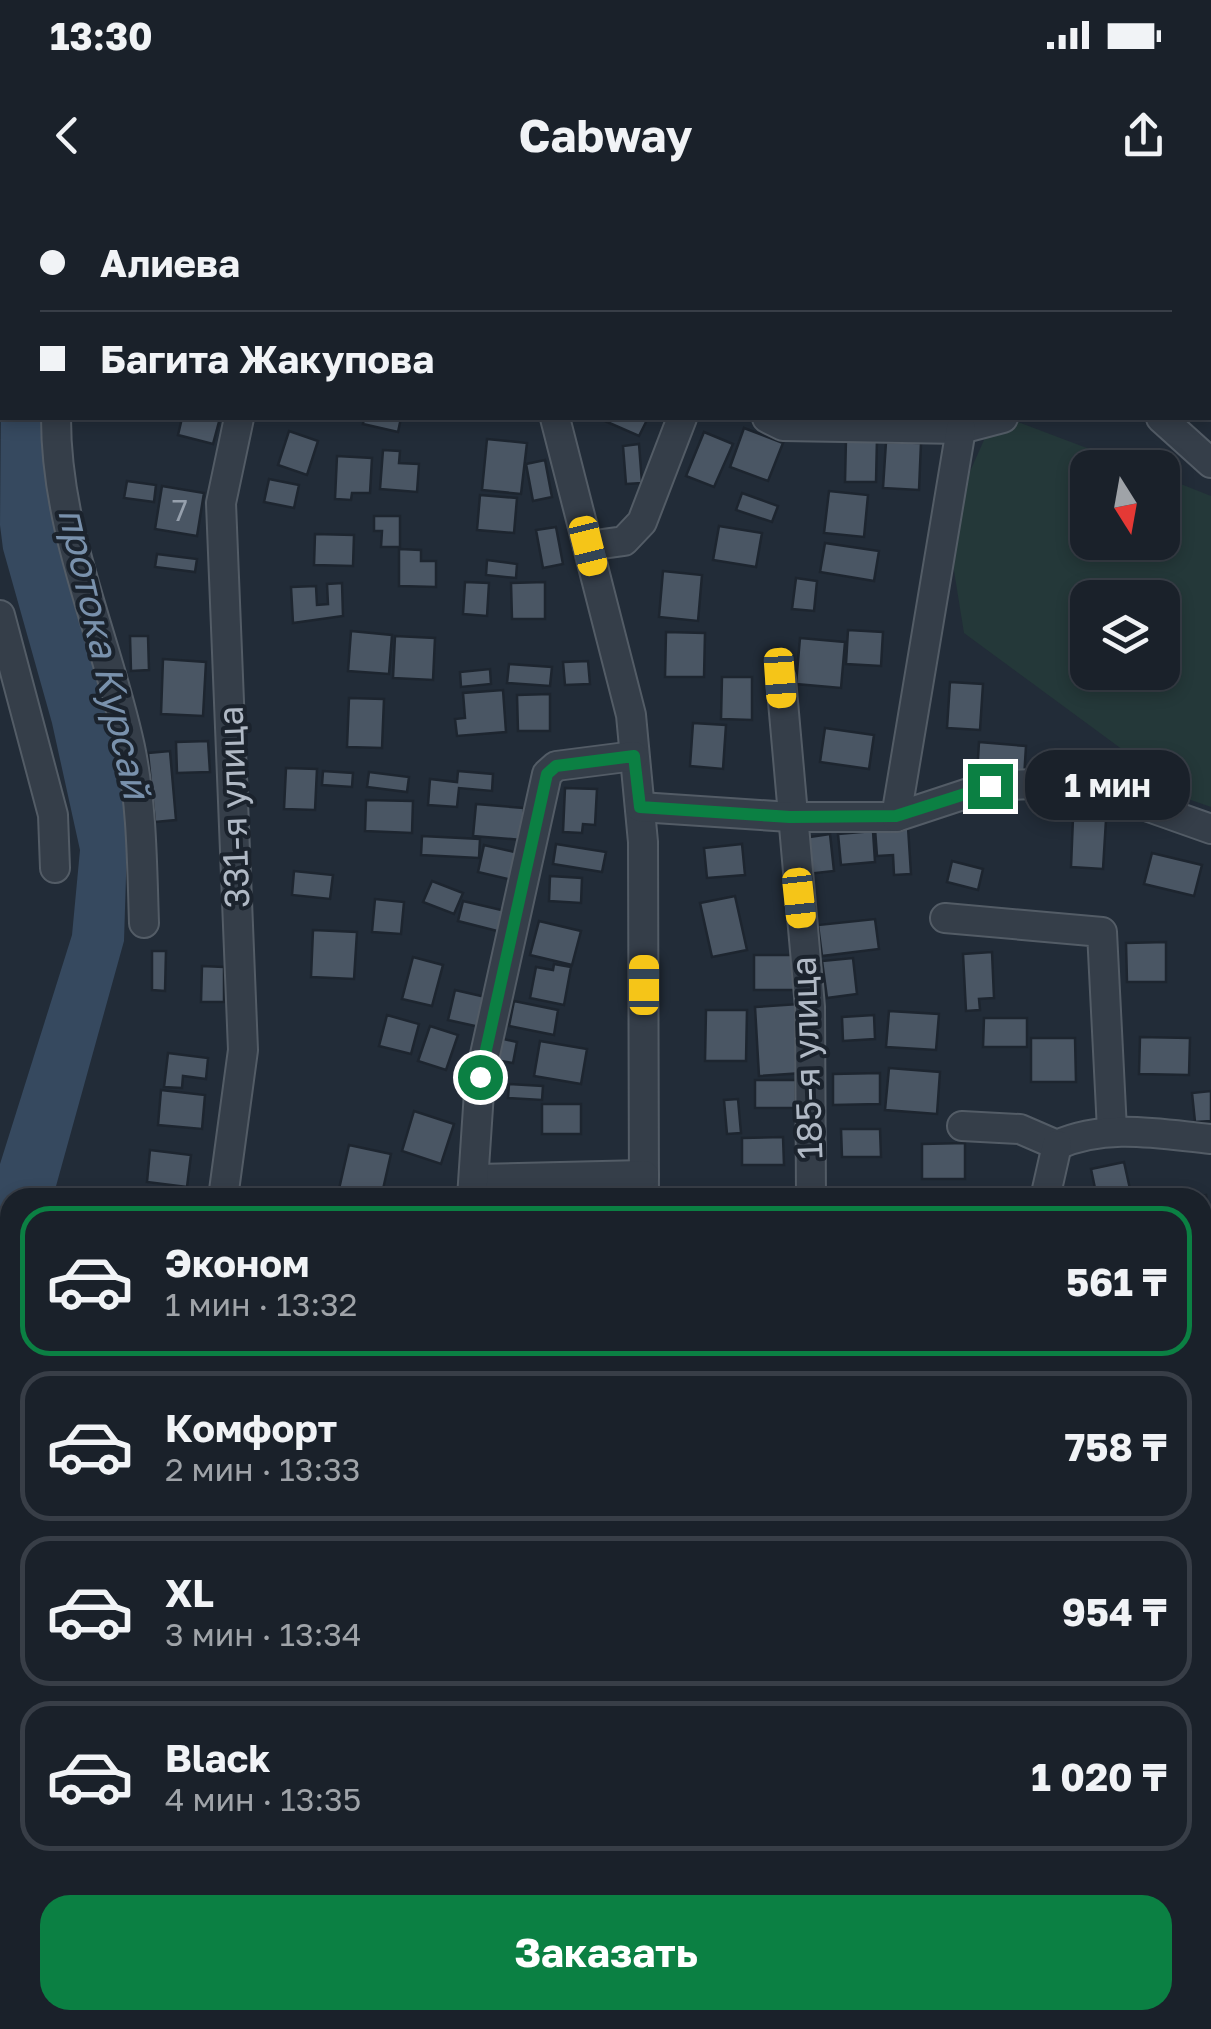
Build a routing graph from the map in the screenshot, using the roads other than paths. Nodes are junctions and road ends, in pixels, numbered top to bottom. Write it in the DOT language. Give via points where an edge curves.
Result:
graph roads {
  1 [pos="56,420"];
  2 [pos="239,420"];
  3 [pos="556,420"];
  4 [pos="681,420"];
  5 [pos="771,420"];
  6 [pos="995,420"];
  7 [pos="1163,420"];
  8 [pos="961,429"];
  9 [pos="1211,463"];
  10 [pos="588,546"];
  11 [pos="0,615"];
  12 [pos="780,678"];
  13 [pos="634,756"];
  14 [pos="640,807"];
  15 [pos="896,816"];
  16 [pos="790,817"];
  17 [pos="1211,829"];
  18 [pos="55,868"];
  19 [pos="946,918"];
  20 [pos="144,923"];
  21 [pos="962,1126"];
  22 [pos="1112,1130"];
  23 [pos="1211,1139"];
  24 [pos="1057,1145"];
  25 [pos="644,1186"];
  26 [pos="224,1188"];
  27 [pos="474,1188"];
  28 [pos="811,1188"];
  29 [pos="1047,1188"];
  1 -- 20 [label="street" via="76,564 130,745 140,808"];
  2 -- 26 [label="street, 331-я улица" via="221,502 243,1050"];
  3 -- 10 [label="street"];
  4 -- 10 [label="street" via="642,522 624,541"];
  5 -- 8 [label="street" via="783,426"];
  6 -- 8 [label="street"];
  7 -- 9 [label="street"];
  8 -- 15 [label="street"];
  10 -- 13 [label="street"];
  11 -- 18 [label="street" via="53,815"];
  12 -- 16 [label="street, 185-я улица"];
  13 -- 14 [label="street"];
  13 -- 27 [label="street" via="556,766 547,774 480,1077"];
  14 -- 16 [label="street"];
  14 -- 25 [label="street"];
  15 -- 16 [label="street"];
  15 -- 17 [label="street" via="990,786 1078,782"];
  16 -- 28 [label="street, 185-я улица" via="810,1007"];
  19 -- 22 [label="street" via="1102,932"];
  21 -- 24 [label="street" via="1020,1129"];
  22 -- 23 [label="street"];
  22 -- 24 [label="street"];
  24 -- 29 [label="street"];
  25 -- 27 [label="street"];
}
